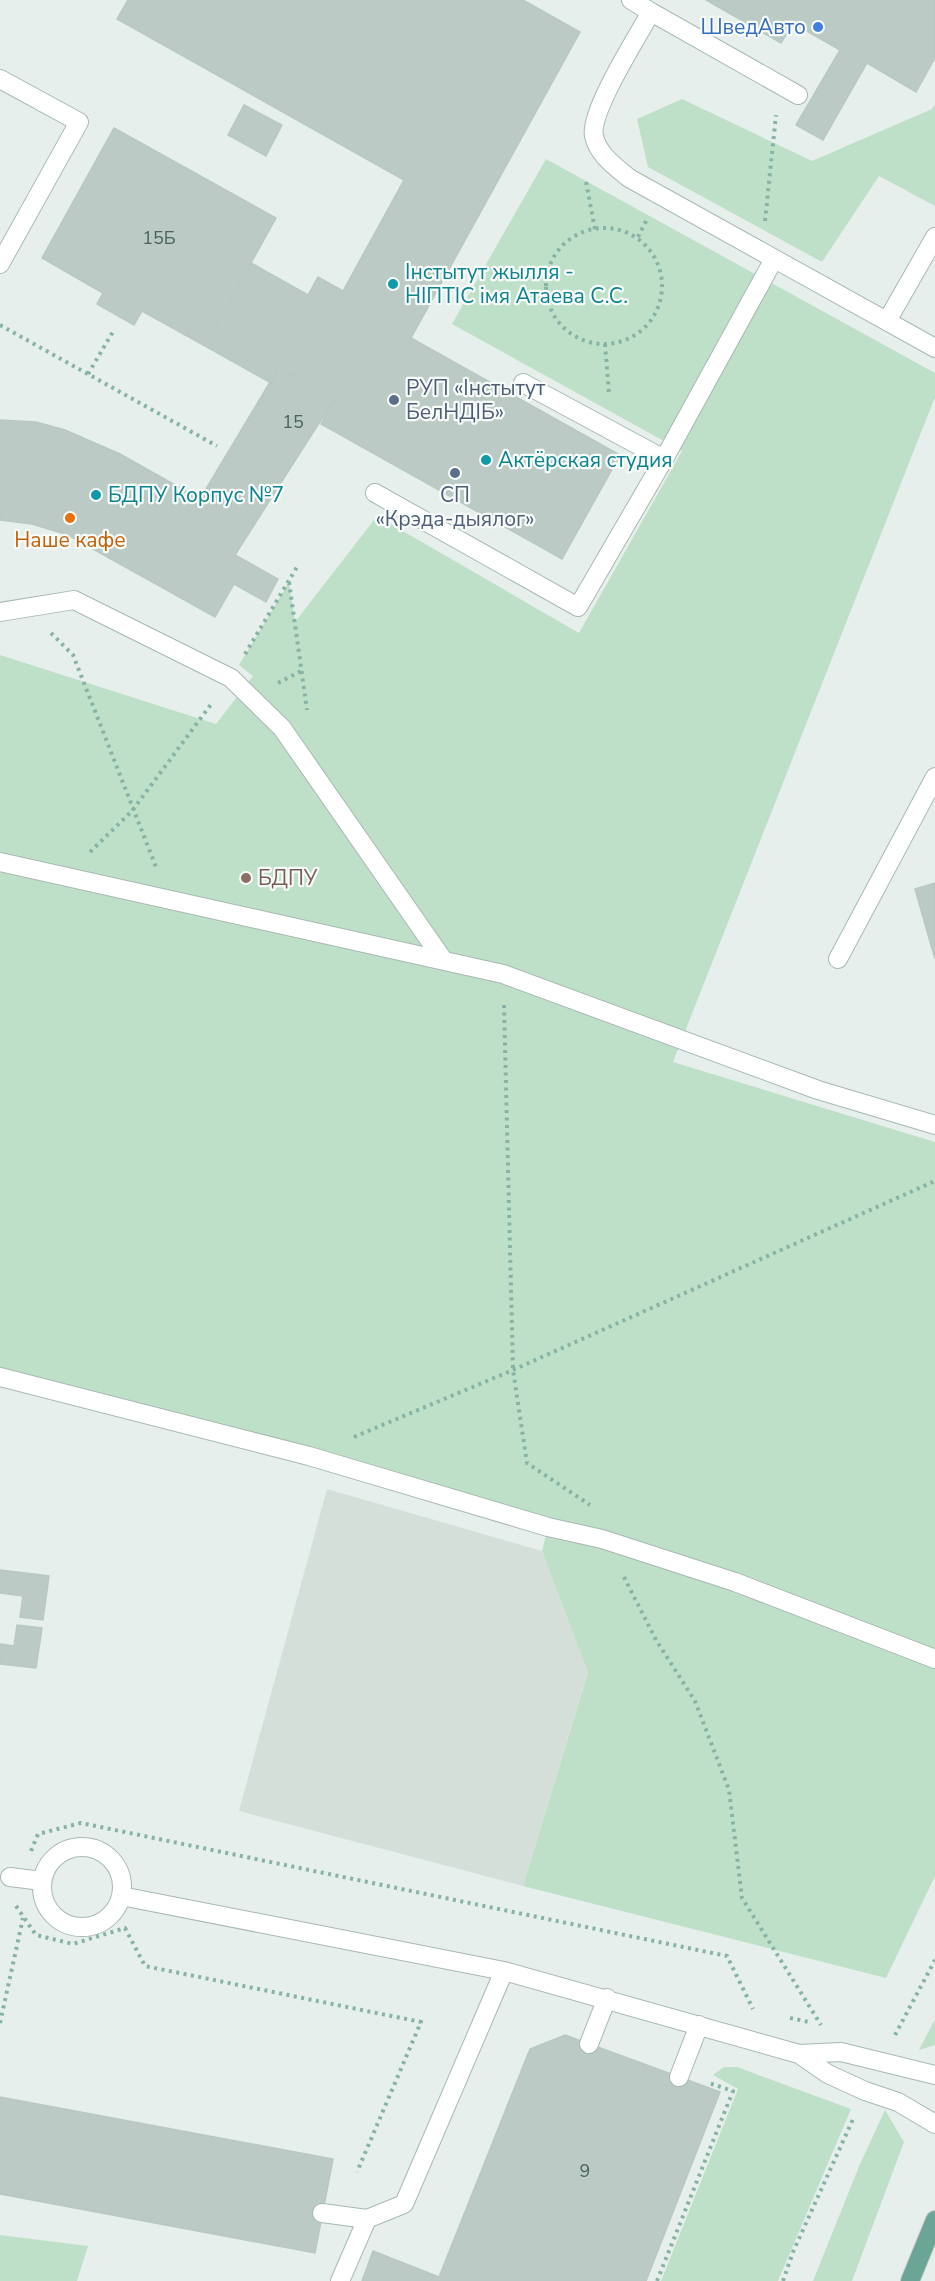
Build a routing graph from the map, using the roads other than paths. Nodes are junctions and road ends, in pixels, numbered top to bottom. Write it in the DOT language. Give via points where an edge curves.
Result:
graph roads {
  1 [pos="630,0"];
  2 [pos="651,12"];
  3 [pos="0,79"];
  4 [pos="798,95"];
  5 [pos="935,237"];
  6 [pos="768,255"];
  7 [pos="0,264"];
  8 [pos="888,321"];
  9 [pos="935,348"];
  10 [pos="523,383"];
  11 [pos="664,459"];
  12 [pos="375,493"];
  13 [pos="0,612"];
  14 [pos="935,777"];
  15 [pos="0,862"];
  16 [pos="838,959"];
  17 [pos="444,961"];
  18 [pos="935,1125"];
  19 [pos="0,1377"];
  20 [pos="935,1659"];
  21 [pos="10,1877"];
  22 [pos="42,1881"];
  23 [pos="121,1896"];
  24 [pos="504,1971"];
  25 [pos="607,1998"];
  26 [pos="699,2025"];
  27 [pos="589,2044"];
  28 [pos="799,2054"];
  29 [pos="935,2075"];
  30 [pos="679,2077"];
  31 [pos="935,2124"];
  32 [pos="322,2213"];
  33 [pos="367,2218"];
  34 [pos="935,2220"];
  35 [pos="340,2281"];
  36 [pos="910,2281"];
  1 -- 2 [label="lane"];
  2 -- 4 [label="lane"];
  2 -- 6 [label="lane" via="597,112 594,136 606,159 629,178"];
  3 -- 7 [label="lane" via="79,122"];
  5 -- 8 [label="lane"];
  6 -- 8 [label="lane"];
  6 -- 11 [label="lane"];
  8 -- 9 [label="lane"];
  10 -- 11 [label="lane"];
  11 -- 12 [label="lane" via="579,607"];
  13 -- 17 [label="lane" via="74,600 231,678 282,728"];
  14 -- 16 [label="lane"];
  15 -- 17 [label="lane"];
  17 -- 18 [label="lane" via="503,974 818,1090"];
  19 -- 20 [label="lane" via="309,1456 658,1557 735,1582"];
  21 -- 22 [label="lane"];
  22 -- 23 [label="lane" via="44,1902 52,1914 62,1923 76,1927 103,1922 114,1913"];
  22 -- 23 [label="lane" via="58,1854 82,1846 94,1848 115,1863 122,1880"];
  23 -- 24 [label="lane"];
  24 -- 25 [label="lane"];
  24 -- 33 [label="lane" via="404,2204"];
  25 -- 26 [label="lane"];
  25 -- 27 [label="lane"];
  26 -- 28 [label="lane"];
  26 -- 30 [label="lane"];
  28 -- 29 [label="lane" via="841,2052"];
  28 -- 31 [label="lane" via="828,2074 898,2102"];
  32 -- 33 [label="lane"];
  33 -- 35 [label="lane"];
  34 -- 36 [label="main road"];
}
